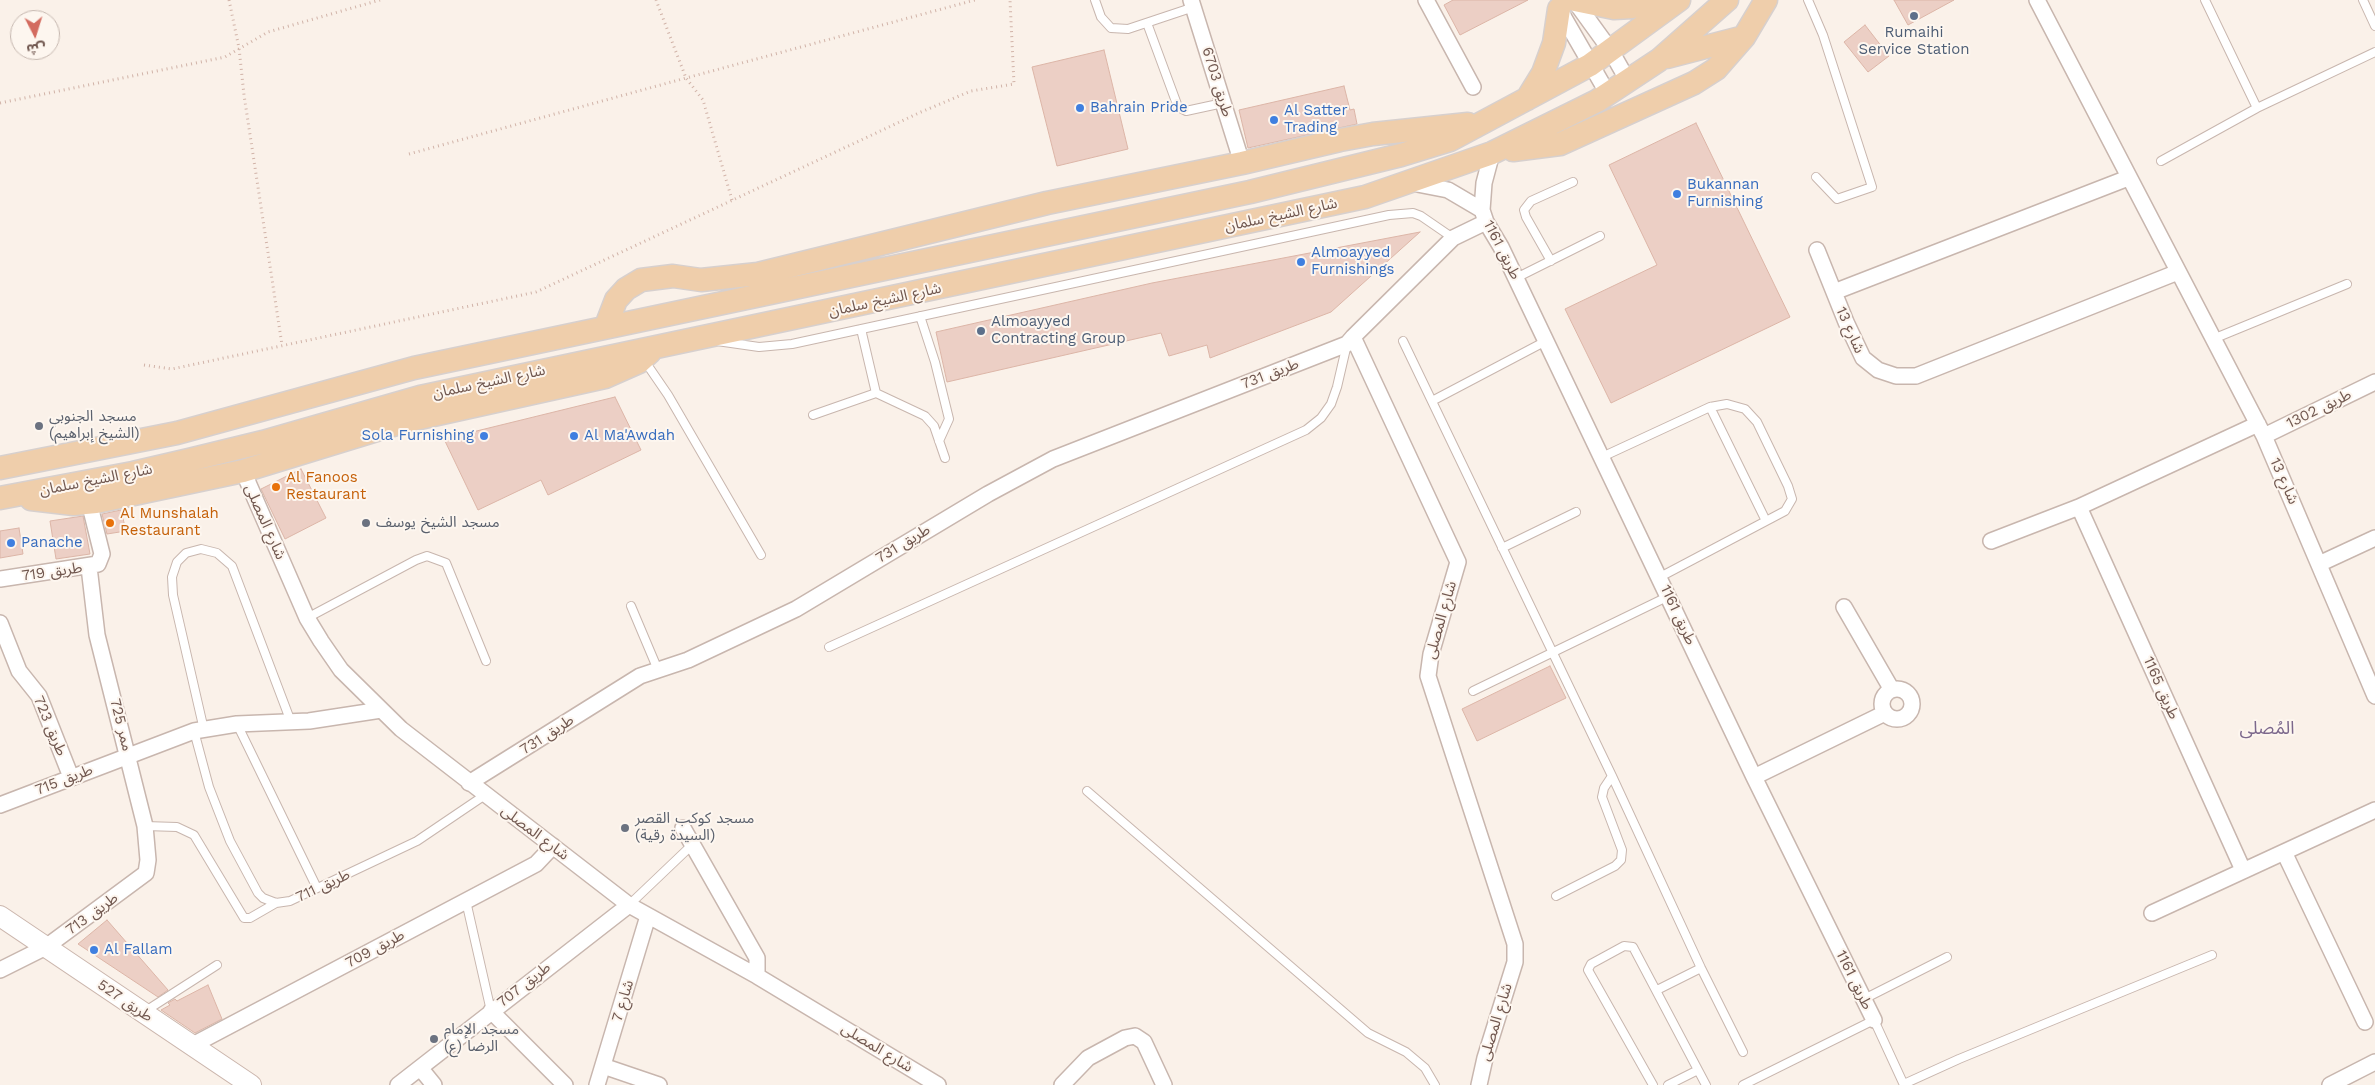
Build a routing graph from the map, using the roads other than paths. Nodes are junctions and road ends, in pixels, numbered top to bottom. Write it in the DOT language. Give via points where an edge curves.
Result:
graph roads {
  1 [pos="1096,0"];
  2 [pos="1426,0"];
  3 [pos="1664,0"];
  4 [pos="1679,0"];
  5 [pos="1727,0"];
  6 [pos="1766,0"];
  7 [pos="1808,0"];
  8 [pos="2037,0"];
  9 [pos="2205,0"];
  10 [pos="2363,0"];
  11 [pos="1566,2"];
  12 [pos="1192,4"];
  13 [pos="1147,23"];
  14 [pos="2375,26"];
  15 [pos="1744,37"];
  16 [pos="1611,51"];
  17 [pos="2375,52"];
  18 [pos="1659,60"];
  19 [pos="1590,65"];
  20 [pos="1628,81"];
  21 [pos="1473,87"];
  22 [pos="1608,94"];
  23 [pos="1526,101"];
  24 [pos="1223,103"];
  25 [pos="2257,108"];
  26 [pos="1484,123"];
  27 [pos="1492,153"];
  28 [pos="2160,161"];
  29 [pos="1242,163"];
  30 [pos="1816,177"];
  31 [pos="2128,178"];
  32 [pos="1573,182"];
  33 [pos="1412,183"];
  34 [pos="1484,216"];
  35 [pos="1600,236"];
  36 [pos="1453,238"];
  37 [pos="1817,250"];
  38 [pos="1551,261"];
  39 [pos="2178,272"];
  40 [pos="1516,278"];
  41 [pos="2347,284"];
  42 [pos="1834,292"];
  43 [pos="920,316"];
  44 [pos="606,326"];
  45 [pos="861,329"];
  46 [pos="705,338"];
  47 [pos="2213,339"];
  48 [pos="1350,340"];
  49 [pos="1403,341"];
  50 [pos="1546,341"];
  51 [pos="649,353"];
  52 [pos="2375,382"];
  53 [pos="876,393"];
  54 [pos="1432,401"];
  55 [pos="1710,407"];
  56 [pos="813,415"];
  57 [pos="2261,430"];
  58 [pos="939,441"];
  59 [pos="1602,457"];
  60 [pos="945,458"];
  61 [pos="0,468"];
  62 [pos="243,471"];
  63 [pos="6,498"];
  64 [pos="89,502"];
  65 [pos="2080,507"];
  66 [pos="1576,512"];
  67 [pos="1766,521"];
  68 [pos="2375,538"];
  69 [pos="1991,541"];
  70 [pos="1502,548"];
  71 [pos="761,554"];
  72 [pos="2319,564"];
  73 [pos="89,567"];
  74 [pos="1660,577"];
  75 [pos="0,579"];
  76 [pos="1669,596"];
  77 [pos="631,606"];
  78 [pos="1844,608"];
  79 [pos="308,618"];
  80 [pos="0,623"];
  81 [pos="829,647"];
  82 [pos="1552,652"];
  83 [pos="7,657"];
  84 [pos="486,661"];
  85 [pos="658,670"];
  86 [pos="1892,690"];
  87 [pos="1473,691"];
  88 [pos="2375,696"];
  89 [pos="381,710"];
  90 [pos="1885,713"];
  91 [pos="291,722"];
  92 [pos="237,724"];
  93 [pos="199,731"];
  94 [pos="128,754"];
  95 [pos="1612,776"];
  96 [pos="72,777"];
  97 [pos="1754,777"];
  98 [pos="469,783"];
  99 [pos="1087,791"];
  100 [pos="485,795"];
  101 [pos="0,805"];
  102 [pos="2375,810"];
  103 [pos="145,826"];
  104 [pos="683,828"];
  105 [pos="693,844"];
  106 [pos="553,846"];
  107 [pos="2284,852"];
  108 [pos="2243,870"];
  109 [pos="137,880"];
  110 [pos="317,888"];
  111 [pos="1556,896"];
  112 [pos="466,901"];
  113 [pos="276,903"];
  114 [pos="629,904"];
  115 [pos="2152,913"];
  116 [pos="0,916"];
  117 [pos="648,916"];
  118 [pos="46,948"];
  119 [pos="2212,955"];
  120 [pos="1947,957"];
  121 [pos="218,965"];
  122 [pos="1701,968"];
  123 [pos="0,970"];
  124 [pos="758,976"];
  125 [pos="1657,990"];
  126 [pos="1864,999"];
  127 [pos="491,1011"];
  128 [pos="142,1013"];
  129 [pos="1874,1020"];
  130 [pos="2365,1022"];
  131 [pos="191,1046"];
  132 [pos="1743,1052"];
  133 [pos="2375,1062"];
  134 [pos="602,1066"];
  135 [pos="421,1069"];
  136 [pos="1698,1070"];
  137 [pos="1904,1084"];
  138 [pos="251,1085"];
  139 [pos="398,1085"];
  140 [pos="434,1085"];
  141 [pos="565,1085"];
  142 [pos="597,1085"];
  143 [pos="659,1085"];
  144 [pos="938,1085"];
  145 [pos="1062,1085"];
  146 [pos="1164,1085"];
  147 [pos="1435,1085"];
  148 [pos="1478,1085"];
  149 [pos="1654,1085"];
  150 [pos="1668,1085"];
  151 [pos="1706,1085"];
  152 [pos="1743,1085"];
  153 [pos="2330,1085"];
  1 -- 13 [label="lane" via="1101,17 1111,28 1128,29"];
  2 -- 21 [label="street"];
  3 -- 11 [label="main road" via="1614,8"];
  4 -- 16 [label="main road, شارع الشيخ سلمان"];
  5 -- 18 [label="main road, شارع الشيخ سلمان"];
  6 -- 15 [label="main road"];
  7 -- 30 [label="lane" via="1823,35 1872,187 1837,199"];
  8 -- 31 [label="street, شارع 13"];
  9 -- 25 [label="lane"];
  10 -- 14 [label="lane"];
  11 -- 16 [label="street"];
  11 -- 19 [label="street"];
  11 -- 23 [label="main road" via="1543,73"];
  12 -- 13 [label="lane"];
  12 -- 24 [label="street, طريق 6703"];
  13 -- 24 [label="lane" via="1178,107 1186,111"];
  15 -- 18 [label="main road"];
  15 -- 27 [label="main road" via="1716,69 1685,87 1560,144"];
  16 -- 19 [label="main road, شارع الشيخ سلمان"];
  16 -- 20 [label="street"];
  17 -- 25 [label="lane"];
  18 -- 20 [label="main road, شارع الشيخ سلمان"];
  19 -- 22 [label="street"];
  19 -- 23 [label="main road, شارع الشيخ سلمان"];
  20 -- 22 [label="main road, شارع الشيخ سلمان"];
  22 -- 27 [label="main road, شارع الشيخ سلمان"];
  23 -- 26 [label="main road, شارع الشيخ سلمان"];
  24 -- 29 [label="street, طريق 6703"];
  25 -- 28 [label="lane"];
  26 -- 29 [label="main road" via="1373,134"];
  26 -- 44 [label="main road, شارع الشيخ سلمان" via="1450,140 1401,155 1250,192"];
  27 -- 33 [label="main road, شارع الشيخ سلمان"];
  27 -- 34 [label="street, طريق 1161" via="1484,183"];
  29 -- 44 [label="main road" via="1047,203 758,274 701,280 673,276 641,280 616,300"];
  31 -- 39 [label="street, شارع 13"];
  31 -- 42 [label="street, شارع 13"];
  32 -- 38 [label="lane" via="1525,206 1526,217"];
  33 -- 34 [label="street, طريق 1161" via="1448,190"];
  33 -- 46 [label="main road, شارع الشيخ سلمان" via="1355,199"];
  34 -- 36 [label="street"];
  34 -- 40 [label="street, طريق 1161"];
  35 -- 38 [label="lane"];
  36 -- 43 [label="lane" via="1422,216 1413,213 1389,215"];
  36 -- 48 [label="street"];
  37 -- 42 [label="street, شارع 13"];
  38 -- 40 [label="lane"];
  39 -- 42 [label="street, شارع 13" via="1916,376 1896,376 1878,370 1863,358"];
  39 -- 47 [label="street, شارع 13"];
  40 -- 50 [label="street, طريق 1161"];
  41 -- 47 [label="lane"];
  43 -- 45 [label="lane"];
  43 -- 58 [label="lane" via="949,419"];
  44 -- 61 [label="main road, شارع الشيخ سلمان" via="414,368 176,432"];
  45 -- 46 [label="lane" via="792,344 759,347 723,344"];
  45 -- 53 [label="lane"];
  46 -- 51 [label="main road, شارع الشيخ سلمان"];
  47 -- 57 [label="street, شارع 13"];
  48 -- 81 [label="lane" via="1331,404 1306,430"];
  48 -- 85 [label="street, طريق 731" via="1054,459 988,494 796,608 688,660"];
  48 -- 148 [label="street, شارع المصلى" via="1458,562 1431,654 1428,676 1515,944 1515,962"];
  49 -- 54 [label="lane"];
  50 -- 54 [label="lane"];
  50 -- 59 [label="street, طريق 1161"];
  51 -- 62 [label="main road" via="624,371 605,377 406,421"];
  51 -- 63 [label="main road, شارع الشيخ سلمان" via="420,397 263,442 133,473"];
  51 -- 71 [label="lane" via="668,396"];
  52 -- 57 [label="street, طريق 1302"];
  53 -- 56 [label="lane"];
  53 -- 58 [label="lane" via="925,416 934,426"];
  54 -- 70 [label="lane"];
  55 -- 59 [label="lane"];
  55 -- 67 [label="lane"];
  55 -- 67 [label="lane" via="1718,404 1736,406 1752,415 1757,422 1792,499 1785,511"];
  57 -- 65 [label="street, طريق 1302"];
  57 -- 72 [label="street, شارع 13"];
  58 -- 60 [label="lane"];
  59 -- 74 [label="street, طريق 1161"];
  62 -- 64 [label="main road"];
  62 -- 79 [label="street, شارع المصلى"];
  63 -- 64 [label="main road" via="56,503"];
  64 -- 73 [label="street, طريق 719" via="102,558 98,564"];
  65 -- 69 [label="street, طريق 1302"];
  65 -- 108 [label="street, طريق 1165"];
  66 -- 70 [label="lane"];
  67 -- 74 [label="lane"];
  68 -- 72 [label="street"];
  70 -- 82 [label="lane"];
  72 -- 88 [label="street, شارع 13"];
  73 -- 75 [label="street, طريق 719"];
  73 -- 94 [label="street, ممر 725" via="97,635"];
  74 -- 76 [label="street, طريق 1161"];
  76 -- 82 [label="lane"];
  76 -- 97 [label="street, طريق 1161"];
  77 -- 85 [label="lane"];
  78 -- 86 [label="street"];
  79 -- 84 [label="lane" via="427,556 446,564"];
  79 -- 89 [label="street, شارع المصلى" via="341,670"];
  80 -- 83 [label="street, طريق 723"];
  82 -- 87 [label="lane"];
  82 -- 95 [label="lane"];
  83 -- 96 [label="street, طريق 723" via="40,696"];
  85 -- 98 [label="street, طريق 731" via="640,676"];
  86 -- 90 [label="street" via="1884,695"];
  86 -- 90 [label="street" via="1901,689 1909,694 1912,703 1902,718 1893,718"];
  89 -- 91 [label="street, طريق 715"];
  89 -- 98 [label="street, شارع المصلى"];
  90 -- 97 [label="street"];
  91 -- 92 [label="street, طريق 715"];
  91 -- 93 [label="lane, طريق 711" via="232,566 217,553 201,549 186,553 177,562 172,578 172,595"];
  92 -- 93 [label="street, طريق 715"];
  92 -- 110 [label="lane"];
  93 -- 94 [label="street, طريق 715"];
  93 -- 113 [label="lane, طريق 711" via="209,787 230,841 258,893"];
  94 -- 96 [label="street, طريق 715"];
  94 -- 103 [label="street, ممر 725"];
  95 -- 111 [label="lane" via="1602,797 1622,850 1621,860"];
  95 -- 122 [label="lane"];
  96 -- 101 [label="street, طريق 715"];
  97 -- 126 [label="street, طريق 1161"];
  98 -- 100 [label="street, شارع المصلى"];
  99 -- 147 [label="lane" via="1368,1033 1406,1052 1425,1068"];
  100 -- 106 [label="street, شارع المصلى"];
  100 -- 110 [label="lane, طريق 711" via="417,841"];
  102 -- 107 [label="street"];
  103 -- 109 [label="street, ممر 725" via="148,860 146,873"];
  103 -- 113 [label="lane" via="177,827 194,835 244,918 250,918"];
  104 -- 105 [label="street"];
  105 -- 114 [label="lane"];
  105 -- 124 [label="street" via="757,958"];
  106 -- 112 [label="street, طريق 709" via="536,864"];
  106 -- 114 [label="street, شارع المصلى"];
  107 -- 108 [label="street"];
  107 -- 130 [label="street"];
  108 -- 115 [label="street"];
  109 -- 118 [label="street, طريق 713"];
  110 -- 113 [label="lane, طريق 711" via="290,901"];
  112 -- 127 [label="lane"];
  112 -- 131 [label="street, طريق 709"];
  114 -- 117 [label="street, شارع المصلى"];
  114 -- 127 [label="street, طريق 707"];
  116 -- 118 [label="street, طريق 527"];
  117 -- 124 [label="street, شارع المصلى"];
  117 -- 134 [label="street, شارع 7"];
  118 -- 123 [label="street, طريق 713"];
  118 -- 128 [label="street, طريق 527"];
  119 -- 137 [label="lane"];
  120 -- 126 [label="lane"];
  121 -- 128 [label="lane"];
  122 -- 125 [label="lane"];
  122 -- 132 [label="lane"];
  124 -- 144 [label="street, شارع المصلى"];
  125 -- 136 [label="lane"];
  125 -- 149 [label="lane" via="1633,947 1624,946 1591,964 1588,970"];
  126 -- 129 [label="street, طريق 1161"];
  127 -- 135 [label="street, طريق 707"];
  127 -- 141 [label="street"];
  128 -- 131 [label="street, طريق 527"];
  129 -- 137 [label="lane"];
  129 -- 152 [label="lane"];
  131 -- 138 [label="street, طريق 527"];
  133 -- 153 [label="street"];
  134 -- 142 [label="street, شارع 7"];
  134 -- 143 [label="street"];
  135 -- 139 [label="street, طريق 707"];
  135 -- 140 [label="street"];
  136 -- 150 [label="lane"];
  136 -- 151 [label="lane"];
  145 -- 146 [label="street" via="1088,1058 1135,1036 1144,1042"];
}
